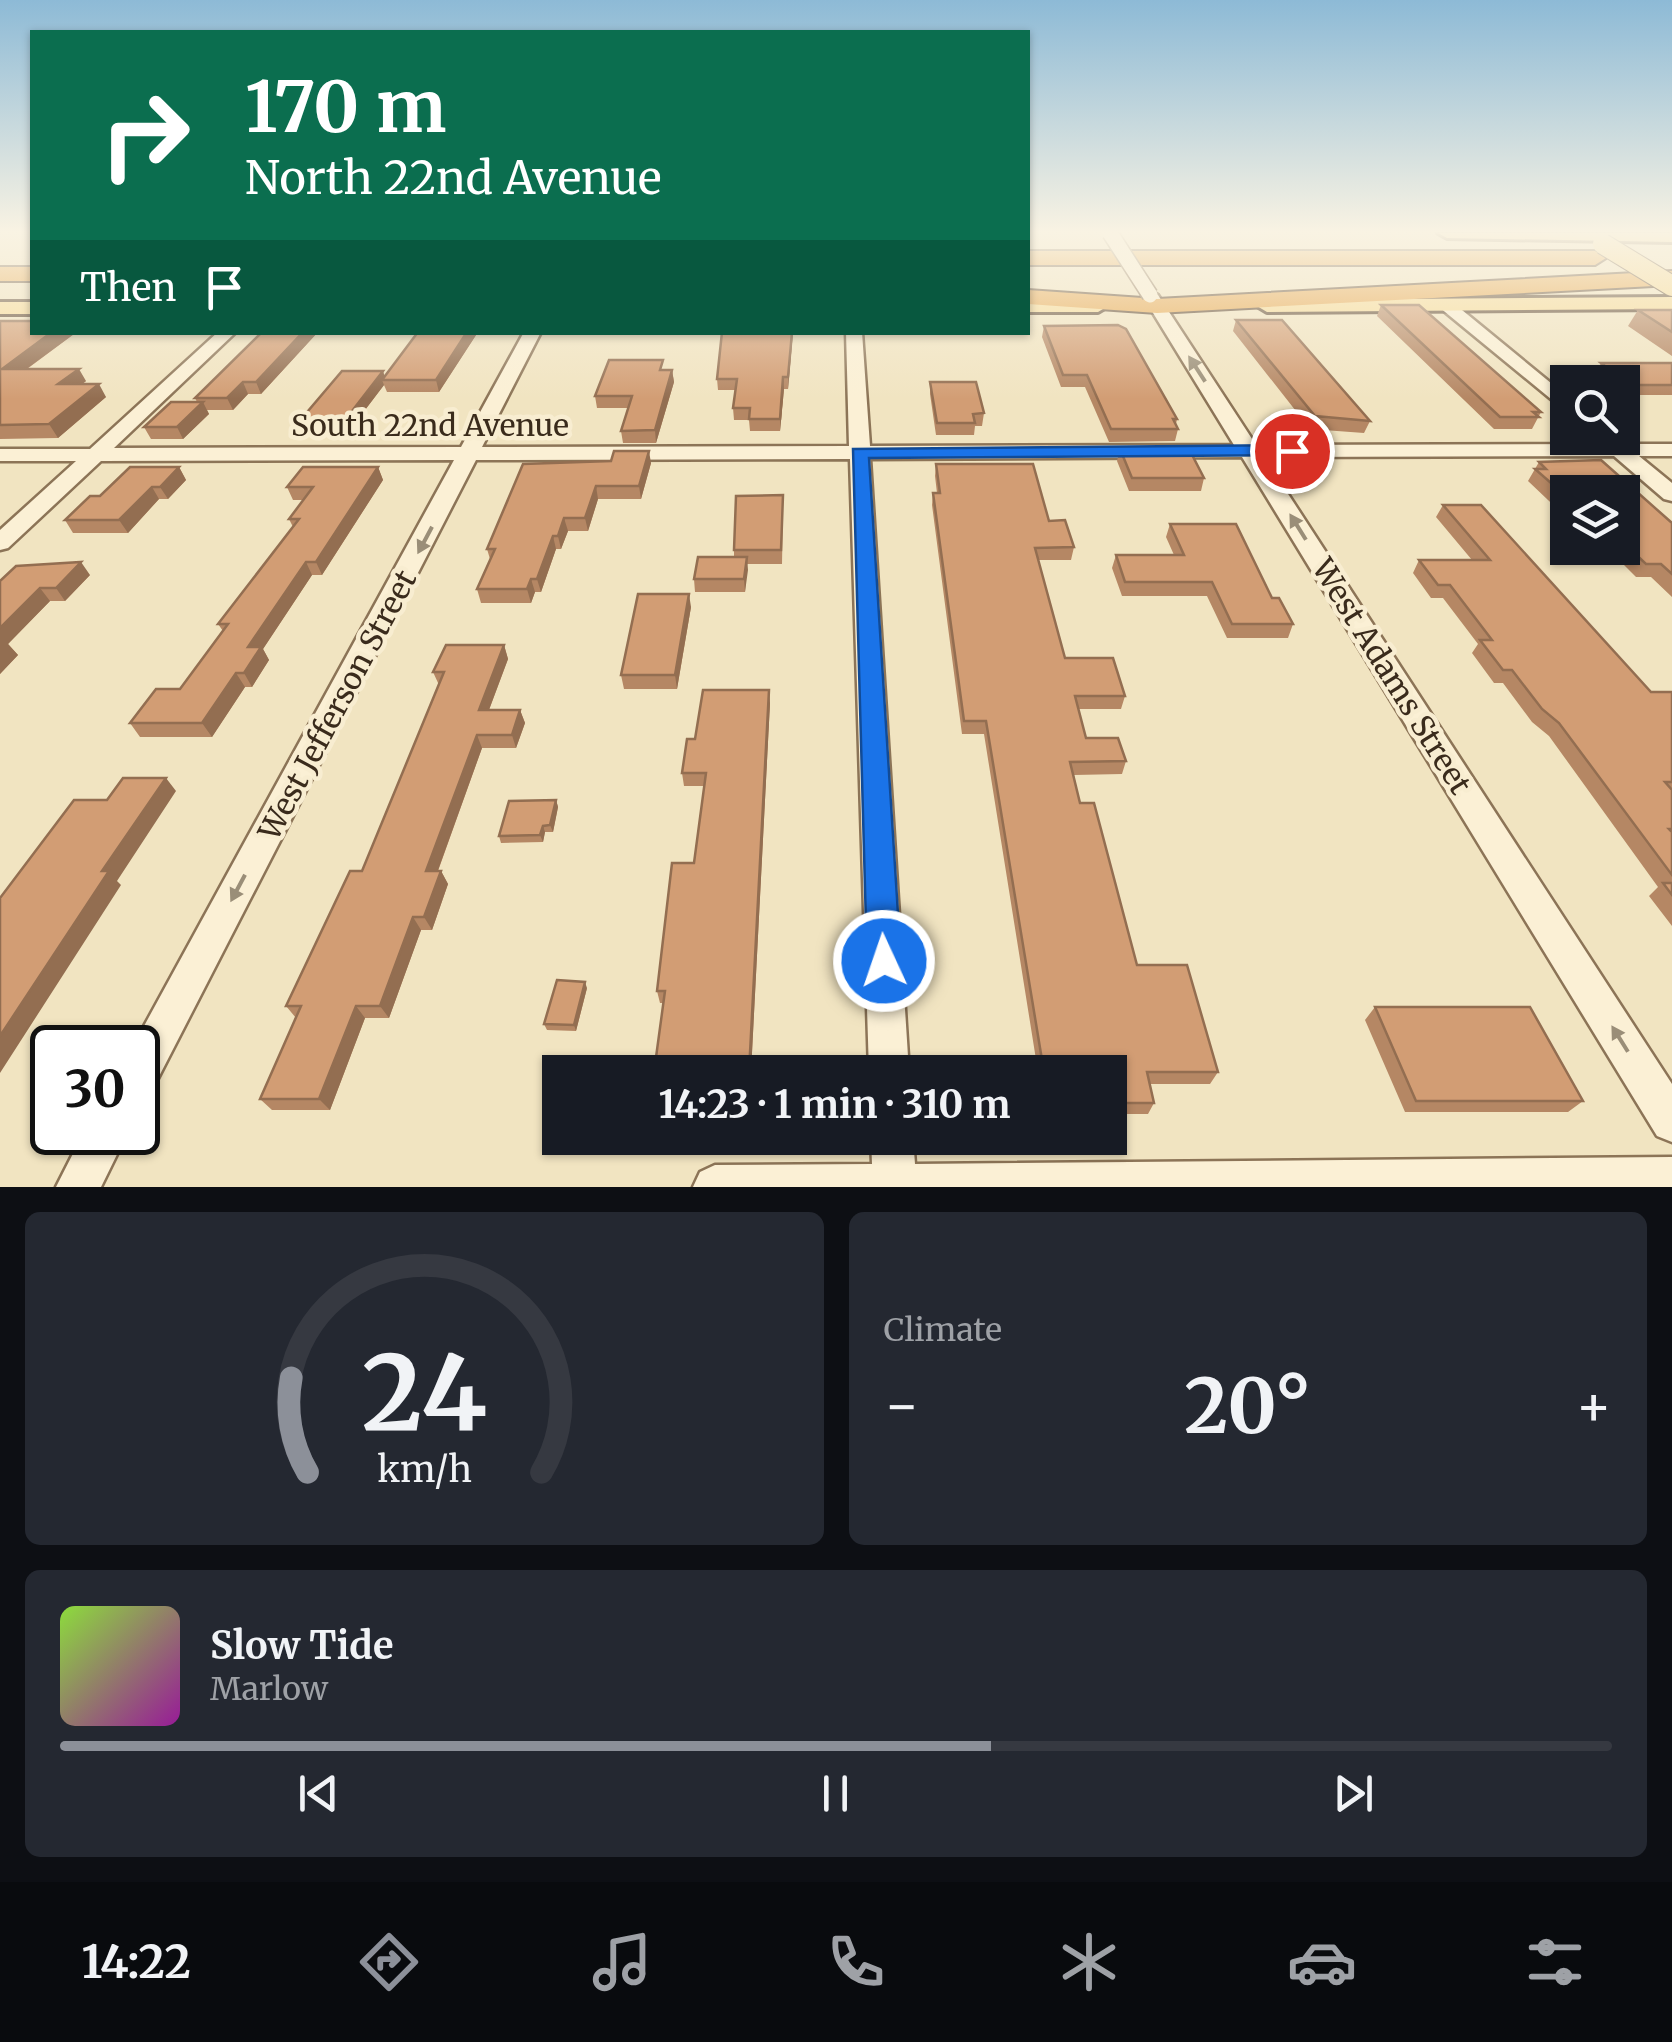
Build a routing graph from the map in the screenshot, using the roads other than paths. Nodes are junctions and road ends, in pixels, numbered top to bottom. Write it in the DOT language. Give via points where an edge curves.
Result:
graph roads {
  1 [pos="1146,288"];
  2 [pos="1455,288"];
  3 [pos="1030,297"];
  4 [pos="1154,300"];
  5 [pos="1672,303"];
  6 [pos="1445,304"];
  7 [pos="1030,306"];
  8 [pos="0,308"];
  9 [pos="30,308"];
  10 [pos="225,335"];
  11 [pos="531,335"];
  12 [pos="854,335"];
  13 [pos="1550,392"];
  14 [pos="1550,445"];
  15 [pos="1640,447"];
  16 [pos="1672,450"];
  17 [pos="1250,451"];
  18 [pos="860,453"];
  19 [pos="471,454"];
  20 [pos="0,455"];
  21 [pos="96,455"];
  22 [pos="1625,455"];
  23 [pos="1672,494"];
  24 [pos="0,542"];
  25 [pos="160,1035"];
  26 [pos="888,1055"];
  27 [pos="1672,1121"];
  28 [pos="95,1155"];
  29 [pos="893,1155"];
  30 [pos="1672,1179"];
  31 [pos="895,1186"];
  32 [pos="78,1187"];
  33 [pos="715,1187"];
  1 -- 4 [label="street, West Adams Street, bridge"];
  2 -- 4 [label="highway"];
  3 -- 4 [label="highway"];
  4 -- 6 [label="main road"];
  4 -- 7 [label="main road"];
  17 -- 4 [label="street, West Adams Street, one-way"];
  5 -- 6 [label="main road"];
  6 -- 13 [label="street"];
  8 -- 9 [label="main road"];
  10 -- 21 [label="street"];
  11 -- 19 [label="street, West Jefferson Street"];
  12 -- 18 [label="street"];
  14 -- 17 [label="street, South 22nd Avenue"];
  15 -- 16 [label="street, South 22nd Avenue"];
  17 -- 18 [label="street, South 22nd Avenue"];
  27 -- 17 [label="street, West Adams Street, one-way"];
  18 -- 19 [label="street, South 22nd Avenue"];
  18 -- 26 [label="street"];
  19 -- 21 [label="street, South 22nd Avenue"];
  19 -- 25 [label="street, West Jefferson Street, one-way"];
  20 -- 21 [label="street, South 22nd Avenue"];
  21 -- 24 [label="street"];
  22 -- 23 [label="street"];
  28 -- 32 [label="street"];
  29 -- 31 [label="street"];
  30 -- 31 [label="street"];
  31 -- 33 [label="street"];
}
